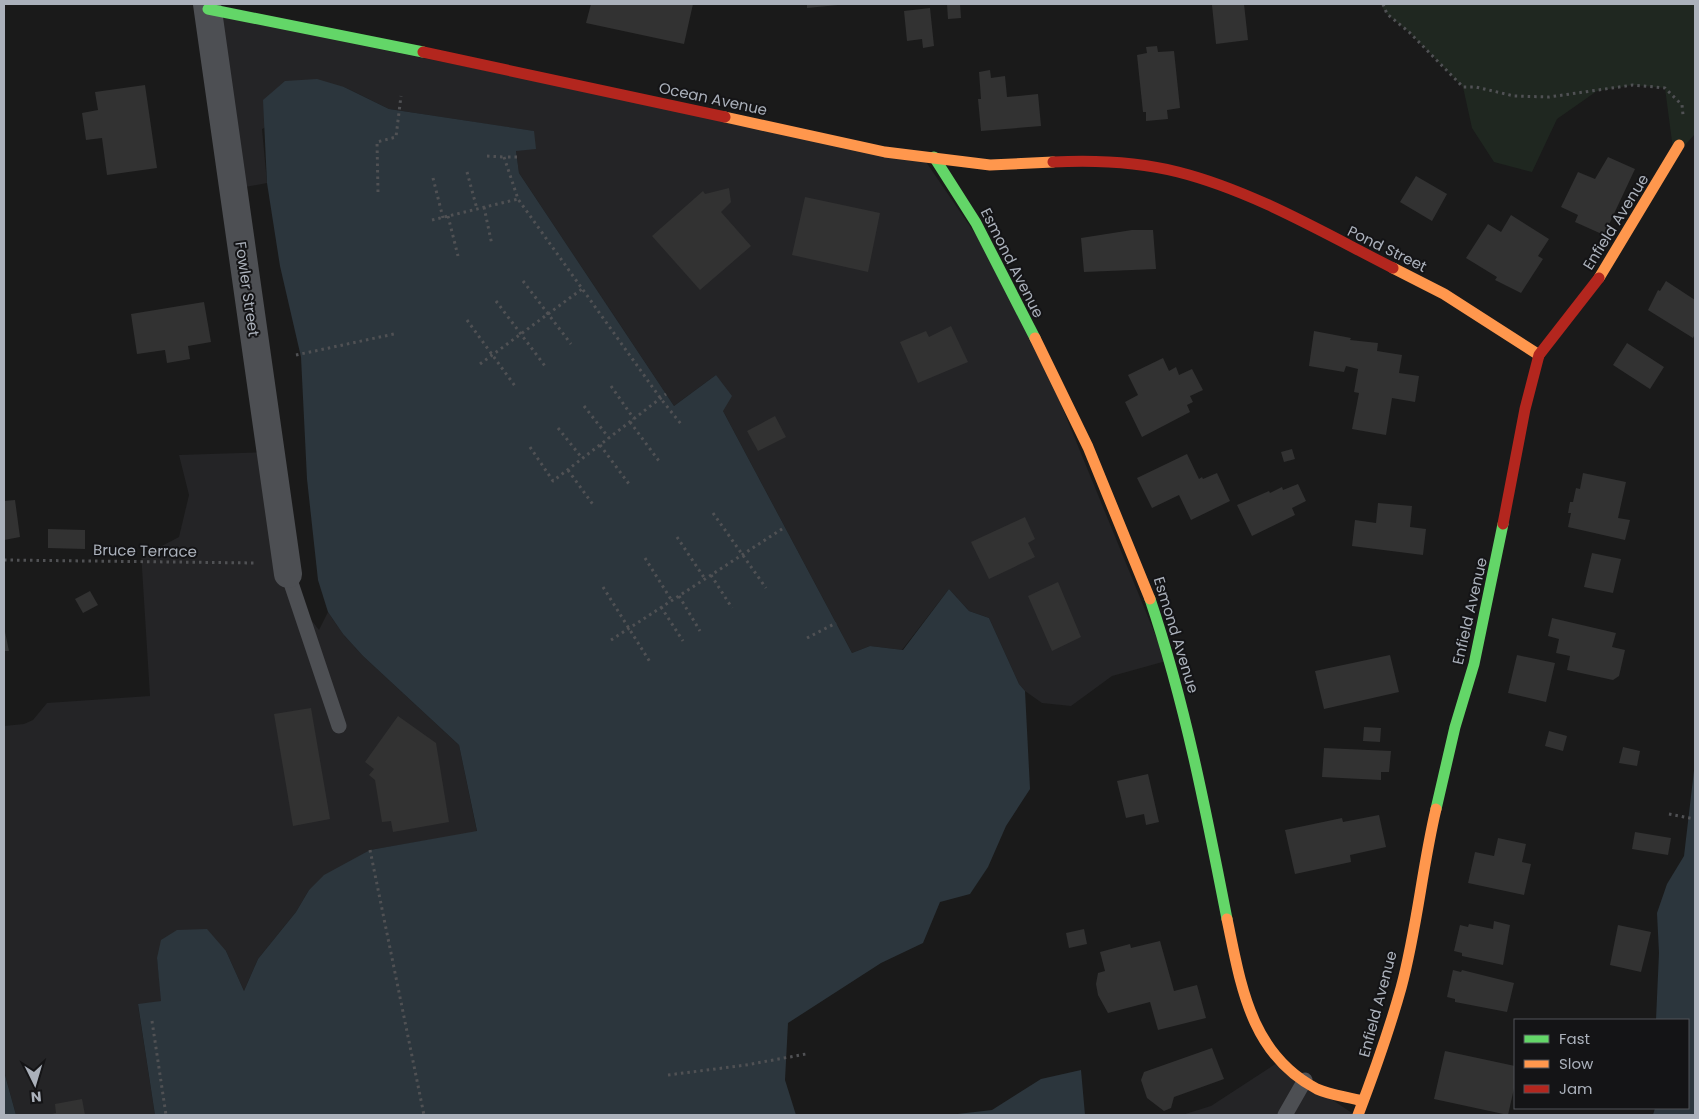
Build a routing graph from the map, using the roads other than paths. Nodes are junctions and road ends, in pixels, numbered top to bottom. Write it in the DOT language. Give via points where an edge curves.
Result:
graph roads {
  1 [pos="208,6"];
  2 [pos="1679,145"];
  3 [pos="934,157"];
  4 [pos="1214,184"];
  5 [pos="1538,355"];
  6 [pos="287,569"];
  7 [pos="339,726"];
  8 [pos="1304,1080"];
  9 [pos="1362,1101"];
  10 [pos="1284,1115"];
  11 [pos="1358,1115"];
  1 -- 3 [label="street, Ocean Avenue" via="884,152"];
  1 -- 6 [label="street, Fowler Street"];
  2 -- 5 [label="street, Enfield Avenue" via="1594,287"];
  3 -- 4 [label="street, Ocean Avenue" via="990,165 1090,160 1149,167"];
  3 -- 8 [label="street, Esmond Avenue" via="976,223 1013,291 1088,447 1149,594 1194,753 1238,972 1251,1018 1272,1052"];
  4 -- 5 [label="street, Pond Street" via="1304,223 1444,294"];
  5 -- 9 [label="street, Enfield Avenue" via="1489,600 1428,843 1421,895 1401,988"];
  6 -- 7 [label="lane"];
  8 -- 9 [label="street, Esmond Avenue" via="1318,1089"];
  8 -- 10 [label="lane"];
  9 -- 11 [label="street, Enfield Avenue"];
}
